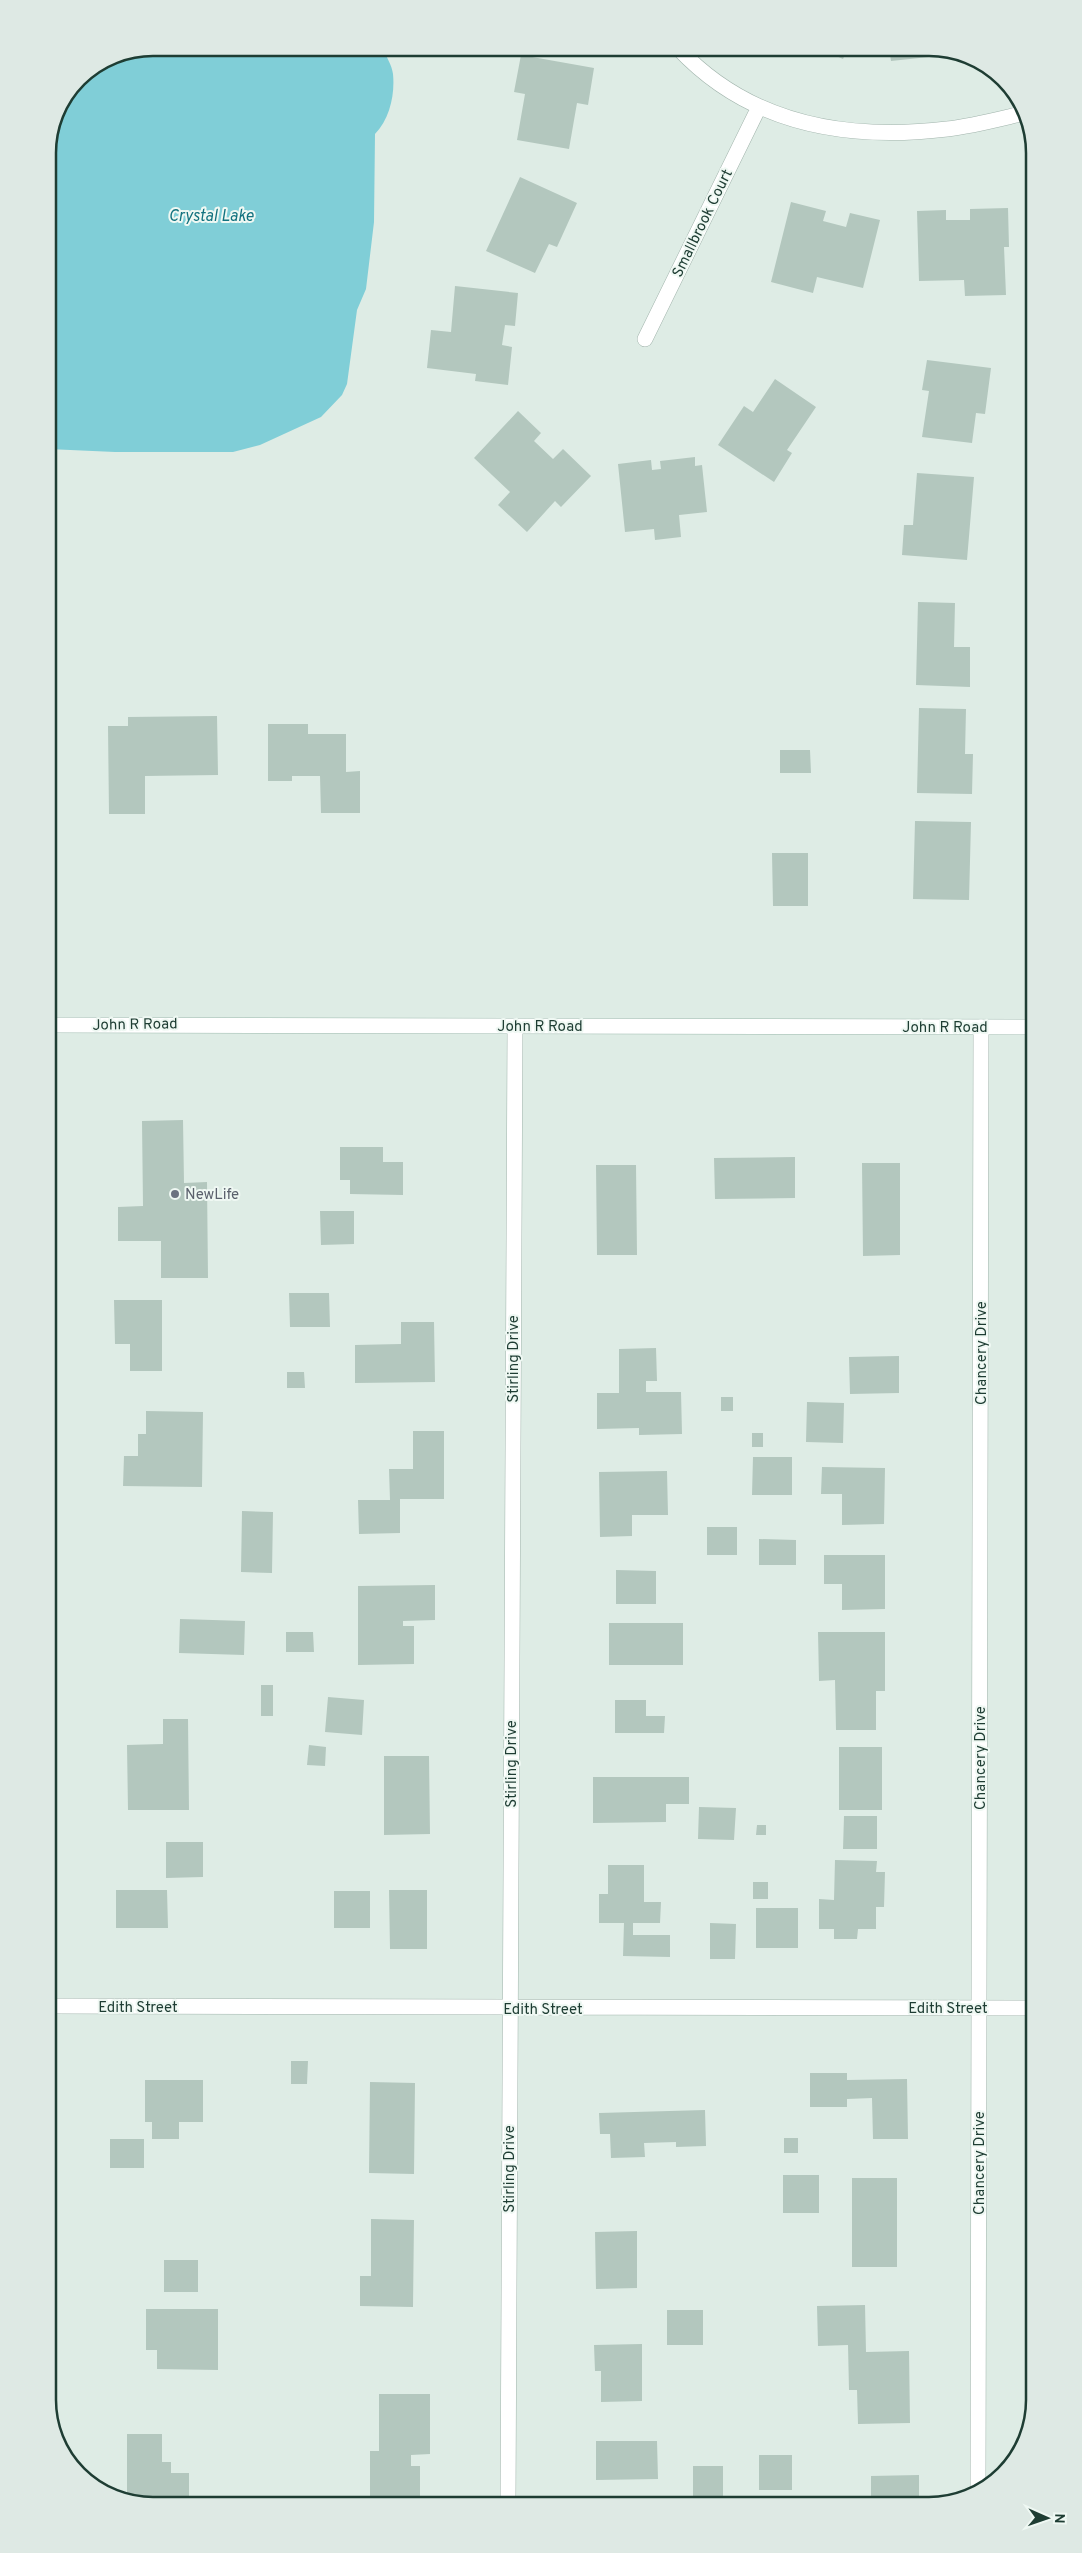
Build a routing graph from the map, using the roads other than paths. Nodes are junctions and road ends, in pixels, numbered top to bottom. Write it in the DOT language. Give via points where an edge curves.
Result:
graph roads {
  1 [pos="688,56"];
  2 [pos="759,107"];
  3 [pos="1018,115"];
  4 [pos="645,339"];
  5 [pos="56,1025"];
  6 [pos="515,1026"];
  7 [pos="980,1027"];
  8 [pos="1026,1027"];
  9 [pos="56,2006"];
  10 [pos="980,2008"];
  11 [pos="1026,2008"];
  12 [pos="510,2009"];
  13 [pos="978,2483"];
  14 [pos="508,2497"];
  1 -- 2 [label="street" via="722,84"];
  2 -- 3 [label="street" via="813,125 859,133 947,129"];
  2 -- 4 [label="street, Smallbrook Court"];
  5 -- 6 [label="street, John R Road"];
  6 -- 7 [label="street, John R Road"];
  6 -- 12 [label="street, Stirling Drive"];
  7 -- 8 [label="street, John R Road"];
  7 -- 10 [label="street, Chancery Drive"];
  9 -- 12 [label="street, Edith Street"];
  10 -- 11 [label="street, Edith Street"];
  10 -- 12 [label="street, Edith Street"];
  10 -- 13 [label="street, Chancery Drive"];
  12 -- 14 [label="street, Stirling Drive"];
}
